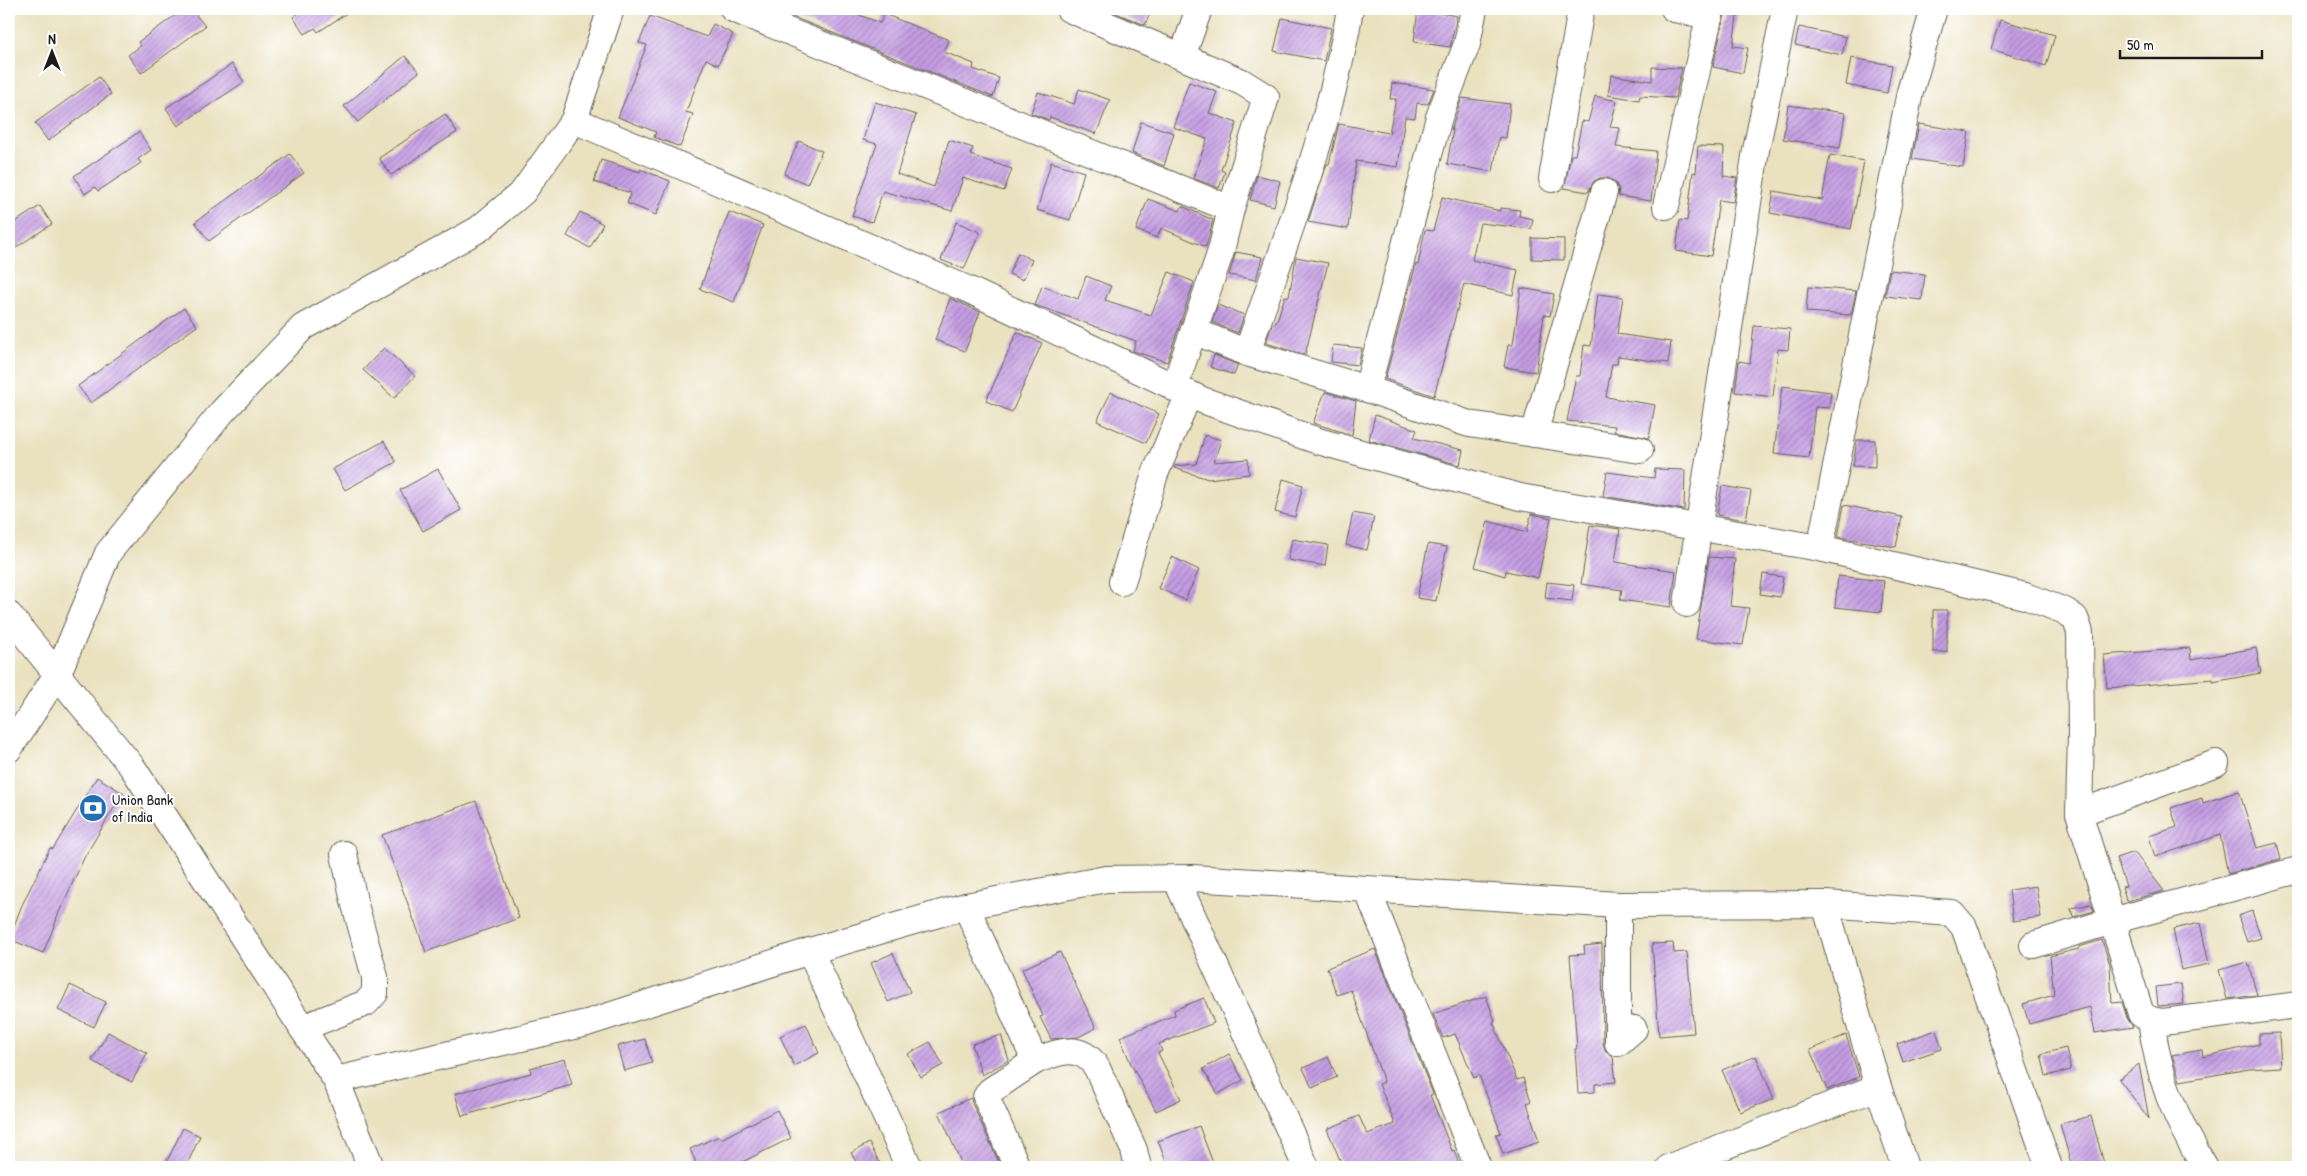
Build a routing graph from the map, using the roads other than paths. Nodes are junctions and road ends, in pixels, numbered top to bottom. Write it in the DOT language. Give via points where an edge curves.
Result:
graph roads {
  1 [pos="611,9"];
  2 [pos="734,9"];
  3 [pos="1069,9"];
  4 [pos="1199,9"];
  5 [pos="1350,9"];
  6 [pos="1474,9"];
  7 [pos="1581,9"];
  8 [pos="1674,9"];
  9 [pos="1785,9"];
  10 [pos="1934,9"];
  11 [pos="1711,12"];
  12 [pos="1182,57"];
  13 [pos="574,120"];
  14 [pos="1552,179"];
  15 [pos="1604,192"];
  16 [pos="1666,206"];
  17 [pos="1231,209"];
  18 [pos="1194,331"];
  19 [pos="1247,352"];
  20 [pos="1367,389"];
  21 [pos="1181,391"];
  22 [pos="1534,434"];
  23 [pos="1640,450"];
  24 [pos="1699,528"];
  25 [pos="1820,548"];
  26 [pos="1122,582"];
  27 [pos="1687,604"];
  28 [pos="9,615"];
  29 [pos="58,673"];
  30 [pos="9,749"];
  31 [pos="2216,763"];
  32 [pos="2078,813"];
  33 [pos="344,854"];
  34 [pos="2298,870"];
  35 [pos="1176,879"];
  36 [pos="1367,889"];
  37 [pos="1825,904"];
  38 [pos="1618,905"];
  39 [pos="966,906"];
  40 [pos="2112,921"];
  41 [pos="2033,945"];
  42 [pos="810,951"];
  43 [pos="2298,1005"];
  44 [pos="2152,1020"];
  45 [pos="302,1028"];
  46 [pos="1634,1029"];
  47 [pos="1036,1061"];
  48 [pos="336,1080"];
  49 [pos="1878,1087"];
  50 [pos="371,1167"];
  51 [pos="909,1167"];
  52 [pos="1016,1167"];
  53 [pos="1138,1167"];
  54 [pos="1306,1167"];
  55 [pos="1478,1167"];
  56 [pos="1670,1167"];
  57 [pos="1905,1167"];
  58 [pos="2049,1167"];
  59 [pos="2205,1167"];
  1 -- 13 [label="street"];
  2 -- 17 [label="street"];
  3 -- 12 [label="street"];
  4 -- 12 [label="street"];
  5 -- 19 [label="street" via="1343,54 1315,154"];
  6 -- 20 [label="street" via="1467,44 1439,118"];
  7 -- 14 [label="street"];
  8 -- 11 [label="street"];
  9 -- 24 [label="street" via="1756,150"];
  10 -- 25 [label="street" via="1910,92"];
  11 -- 16 [label="street"];
  12 -- 17 [label="street" via="1242,82 1266,97"];
  13 -- 21 [label="street" via="967,289"];
  13 -- 29 [label="street" via="523,192 479,229 303,327 222,412 108,553"];
  15 -- 22 [label="street"];
  17 -- 18 [label="street" via="1221,251"];
  18 -- 19 [label="street"];
  18 -- 21 [label="street"];
  19 -- 20 [label="street"];
  20 -- 22 [label="street" via="1470,424"];
  21 -- 24 [label="street" via="1318,442 1520,497"];
  21 -- 26 [label="street"];
  22 -- 23 [label="street"];
  24 -- 25 [label="street"];
  24 -- 27 [label="street"];
  25 -- 32 [label="street" via="2025,596 2075,618 2080,632"];
  28 -- 29 [label="street"];
  29 -- 30 [label="street"];
  29 -- 45 [label="street" via="133,768"];
  31 -- 32 [label="street"];
  32 -- 40 [label="street"];
  33 -- 45 [label="street" via="376,977 375,993 366,1003"];
  34 -- 40 [label="street"];
  35 -- 36 [label="street"];
  35 -- 39 [label="street" via="1106,879"];
  35 -- 54 [label="street"];
  36 -- 38 [label="street"];
  36 -- 55 [label="street"];
  37 -- 38 [label="street"];
  37 -- 49 [label="street"];
  37 -- 58 [label="street" via="1952,913 1964,927"];
  38 -- 46 [label="street" via="1618,1043"];
  39 -- 42 [label="street"];
  39 -- 47 [label="street"];
  40 -- 41 [label="street"];
  40 -- 44 [label="street" via="2141,1014"];
  42 -- 48 [label="street" via="587,1023"];
  42 -- 51 [label="street"];
  43 -- 44 [label="street" via="2163,1022"];
  44 -- 59 [label="street" via="2170,1102"];
  45 -- 48 [label="street"];
  47 -- 52 [label="street" via="990,1091 986,1097"];
  47 -- 53 [label="street" via="1061,1052 1074,1051 1089,1056 1134,1150"];
  48 -- 50 [label="street"];
  49 -- 56 [label="street"];
  49 -- 57 [label="street"];
}
